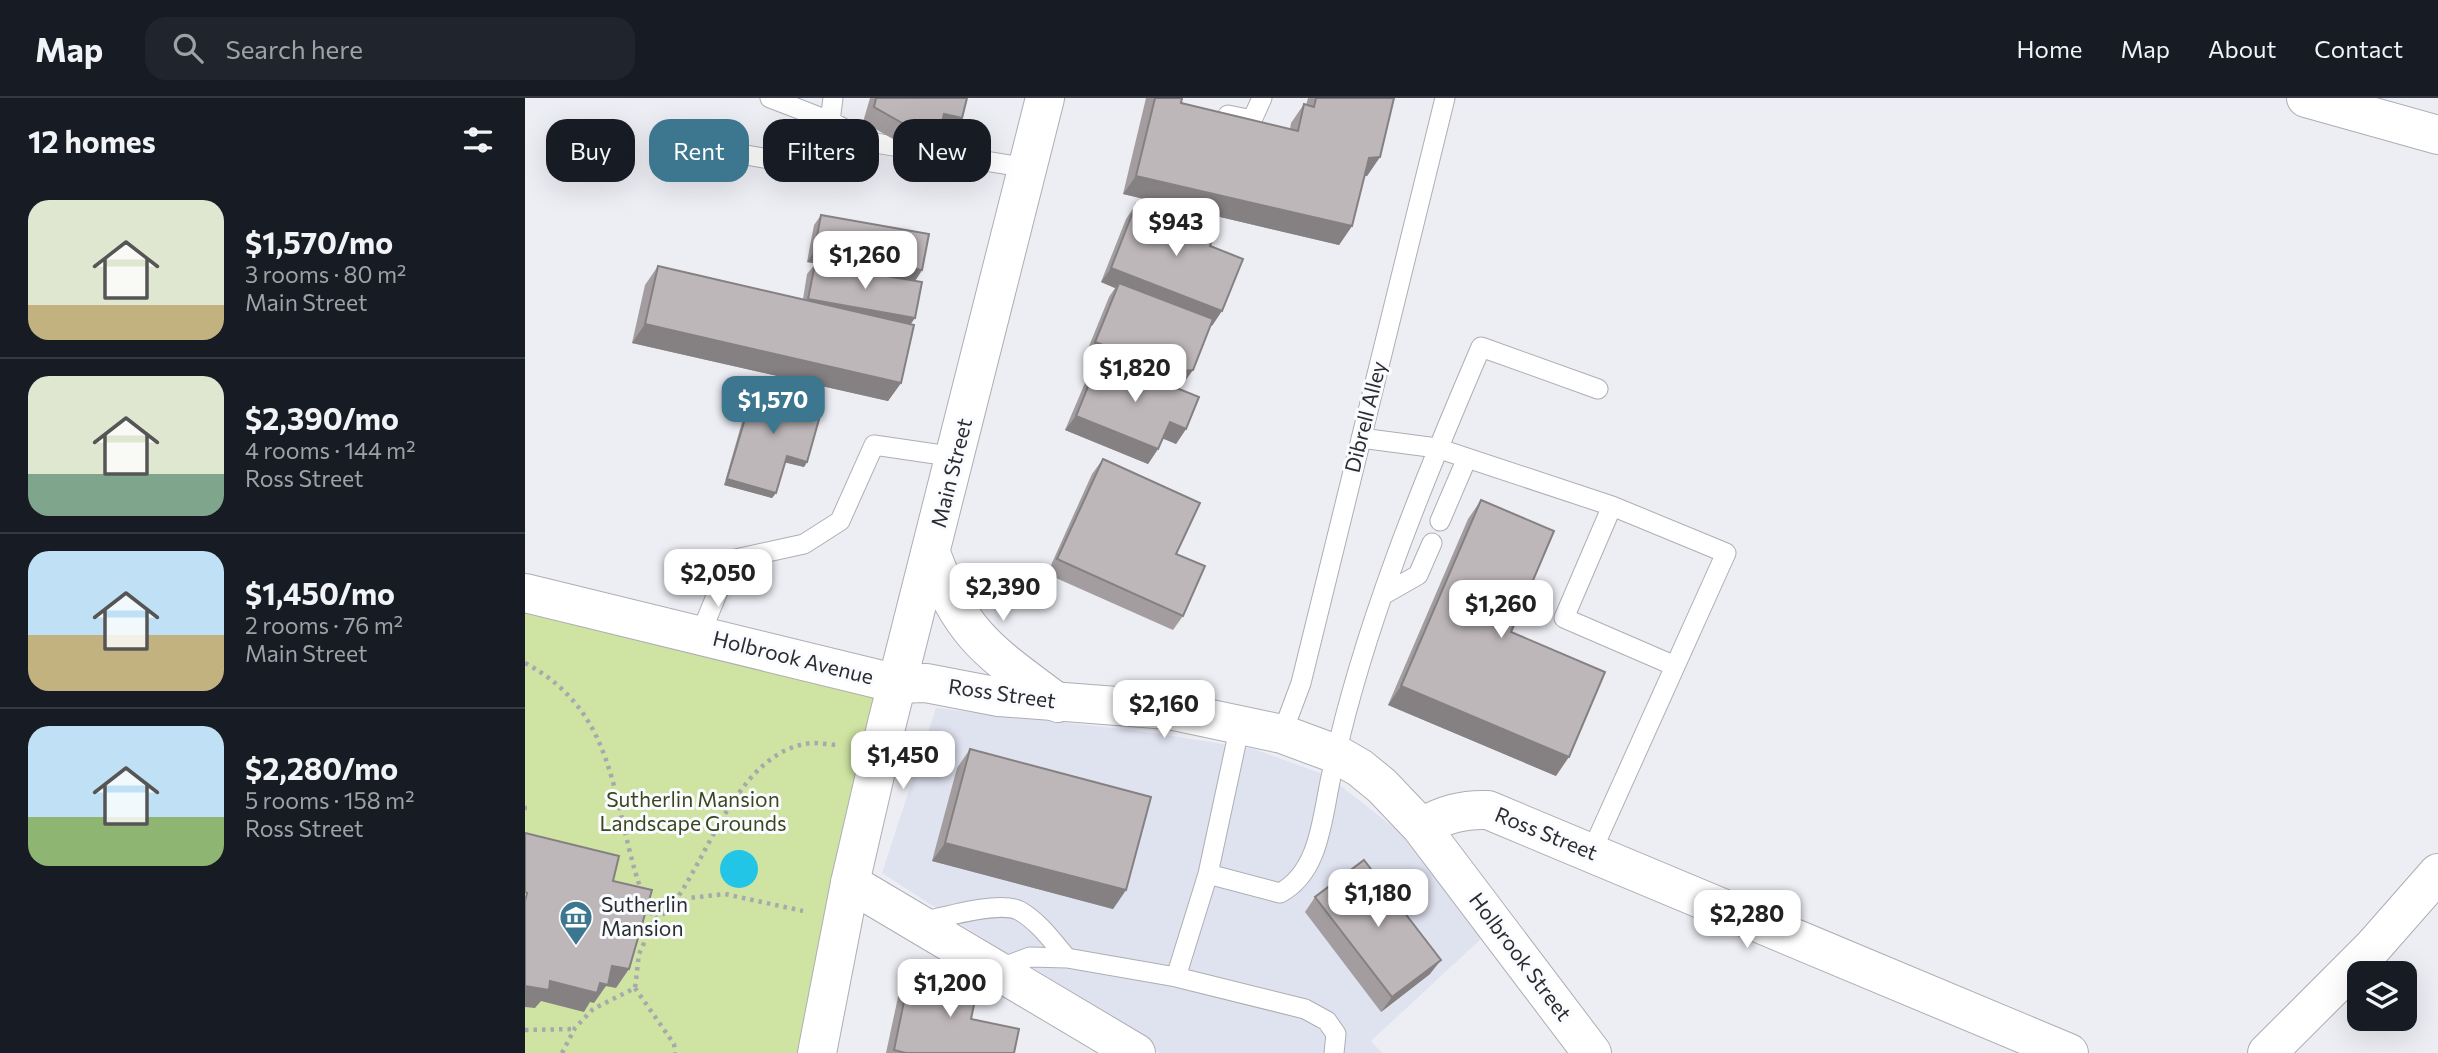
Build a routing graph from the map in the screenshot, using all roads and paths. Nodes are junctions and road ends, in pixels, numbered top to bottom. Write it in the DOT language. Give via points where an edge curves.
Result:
graph roads {
  1 [pos="770,98"];
  2 [pos="833,98"];
  3 [pos="1045,98"];
  4 [pos="1262,98"];
  5 [pos="1445,98"];
  6 [pos="2306,98"];
  7 [pos="1212,112"];
  8 [pos="825,119"];
  9 [pos="830,119"];
  10 [pos="2438,135"];
  11 [pos="879,144"];
  12 [pos="1028,168"];
  13 [pos="1598,389"];
  14 [pos="1361,438"];
  15 [pos="1437,448"];
  16 [pos="956,457"];
  17 [pos="1467,458"];
  18 [pos="1612,506"];
  19 [pos="1440,521"];
  20 [pos="1432,543"];
  21 [pos="932,553"];
  22 [pos="525,593"];
  23 [pos="1383,596"];
  24 [pos="700,635"];
  25 [pos="525,663"];
  26 [pos="1675,666"];
  27 [pos="898,684"];
  28 [pos="1058,702"];
  29 [pos="1240,725"];
  30 [pos="1282,734"];
  31 [pos="839,745"];
  32 [pos="1336,754"];
  33 [pos="1421,827"];
  34 [pos="1591,853"];
  35 [pos="2438,873"];
  36 [pos="1208,874"];
  37 [pos="850,883"];
  38 [pos="669,909"];
  39 [pos="803,911"];
  40 [pos="655,919"];
  41 [pos="918,922"];
  42 [pos="1067,958"];
  43 [pos="998,969"];
  44 [pos="1176,977"];
  45 [pos="635,988"];
  46 [pos="575,1028"];
  47 [pos="525,1030"];
  48 [pos="562,1053"];
  49 [pos="675,1053"];
  50 [pos="817,1053"];
  51 [pos="1136,1053"];
  52 [pos="1334,1053"];
  53 [pos="1592,1053"];
  54 [pos="2069,1053"];
  55 [pos="2267,1053"];
  1 -- 8 [label="lane"];
  2 -- 9 [label="lane"];
  3 -- 12 [label="street, Main Street"];
  4 -- 7 [label="lane" via="1252,120"];
  5 -- 14 [label="lane, Dibrell Alley"];
  6 -- 10 [label="street"];
  11 -- 12 [label="lane"];
  12 -- 16 [label="street, Main Street"];
  13 -- 15 [label="lane" via="1481,347"];
  14 -- 15 [label="lane"];
  14 -- 30 [label="lane, Dibrell Alley" via="1301,683"];
  15 -- 17 [label="lane"];
  15 -- 23 [label="lane"];
  16 -- 21 [label="street, Main Street"];
  16 -- 24 [label="lane" via="874,445 840,521 804,544 731,560"];
  17 -- 18 [label="lane"];
  17 -- 19 [label="lane"];
  18 -- 26 [label="lane" via="1563,618"];
  18 -- 26 [label="lane" via="1726,553"];
  20 -- 23 [label="lane" via="1418,576"];
  21 -- 27 [label="street, Main Street"];
  21 -- 28 [label="street" via="948,594 971,632 998,659"];
  22 -- 24 [label="street, Holbrook Avenue"];
  23 -- 32 [label="lane"];
  24 -- 27 [label="street, Holbrook Avenue"];
  25 -- 40 [label="path" via="563,688 593,728 620,797 636,874"];
  26 -- 34 [label="lane"];
  27 -- 28 [label="street, Ross Street" via="926,683"];
  27 -- 37 [label="street, Main Street"];
  28 -- 29 [label="street, Ross Street" via="1169,710"];
  29 -- 30 [label="street, Ross Street"];
  29 -- 36 [label="lane"];
  30 -- 32 [label="street, Ross Street"];
  31 -- 38 [label="path" via="811,743 766,764 720,820 685,890"];
  32 -- 33 [label="street, Ross Street" via="1382,786"];
  32 -- 36 [label="lane" via="1315,850 1295,885 1280,893"];
  33 -- 34 [label="street, Ross Street" via="1465,809 1488,810"];
  33 -- 53 [label="street, Holbrook Street"];
  34 -- 54 [label="street, Ross Street"];
  35 -- 55 [label="street" via="2373,947"];
  36 -- 44 [label="lane"];
  37 -- 41 [label="street"];
  37 -- 50 [label="street, Main Street"];
  38 -- 39 [label="path" via="689,898 725,894"];
  38 -- 40 [label="path"];
  40 -- 45 [label="path" via="639,954"];
  41 -- 42 [label="lane" via="985,909 1017,909"];
  41 -- 43 [label="street"];
  42 -- 43 [label="lane" via="1030,957"];
  42 -- 44 [label="lane"];
  43 -- 51 [label="street"];
  44 -- 52 [label="lane" via="1295,1007 1327,1021 1336,1034"];
  45 -- 46 [label="path" via="593,1009"];
  45 -- 49 [label="path" via="674,1044"];
  46 -- 47 [label="path"];
  46 -- 48 [label="path"];
}
